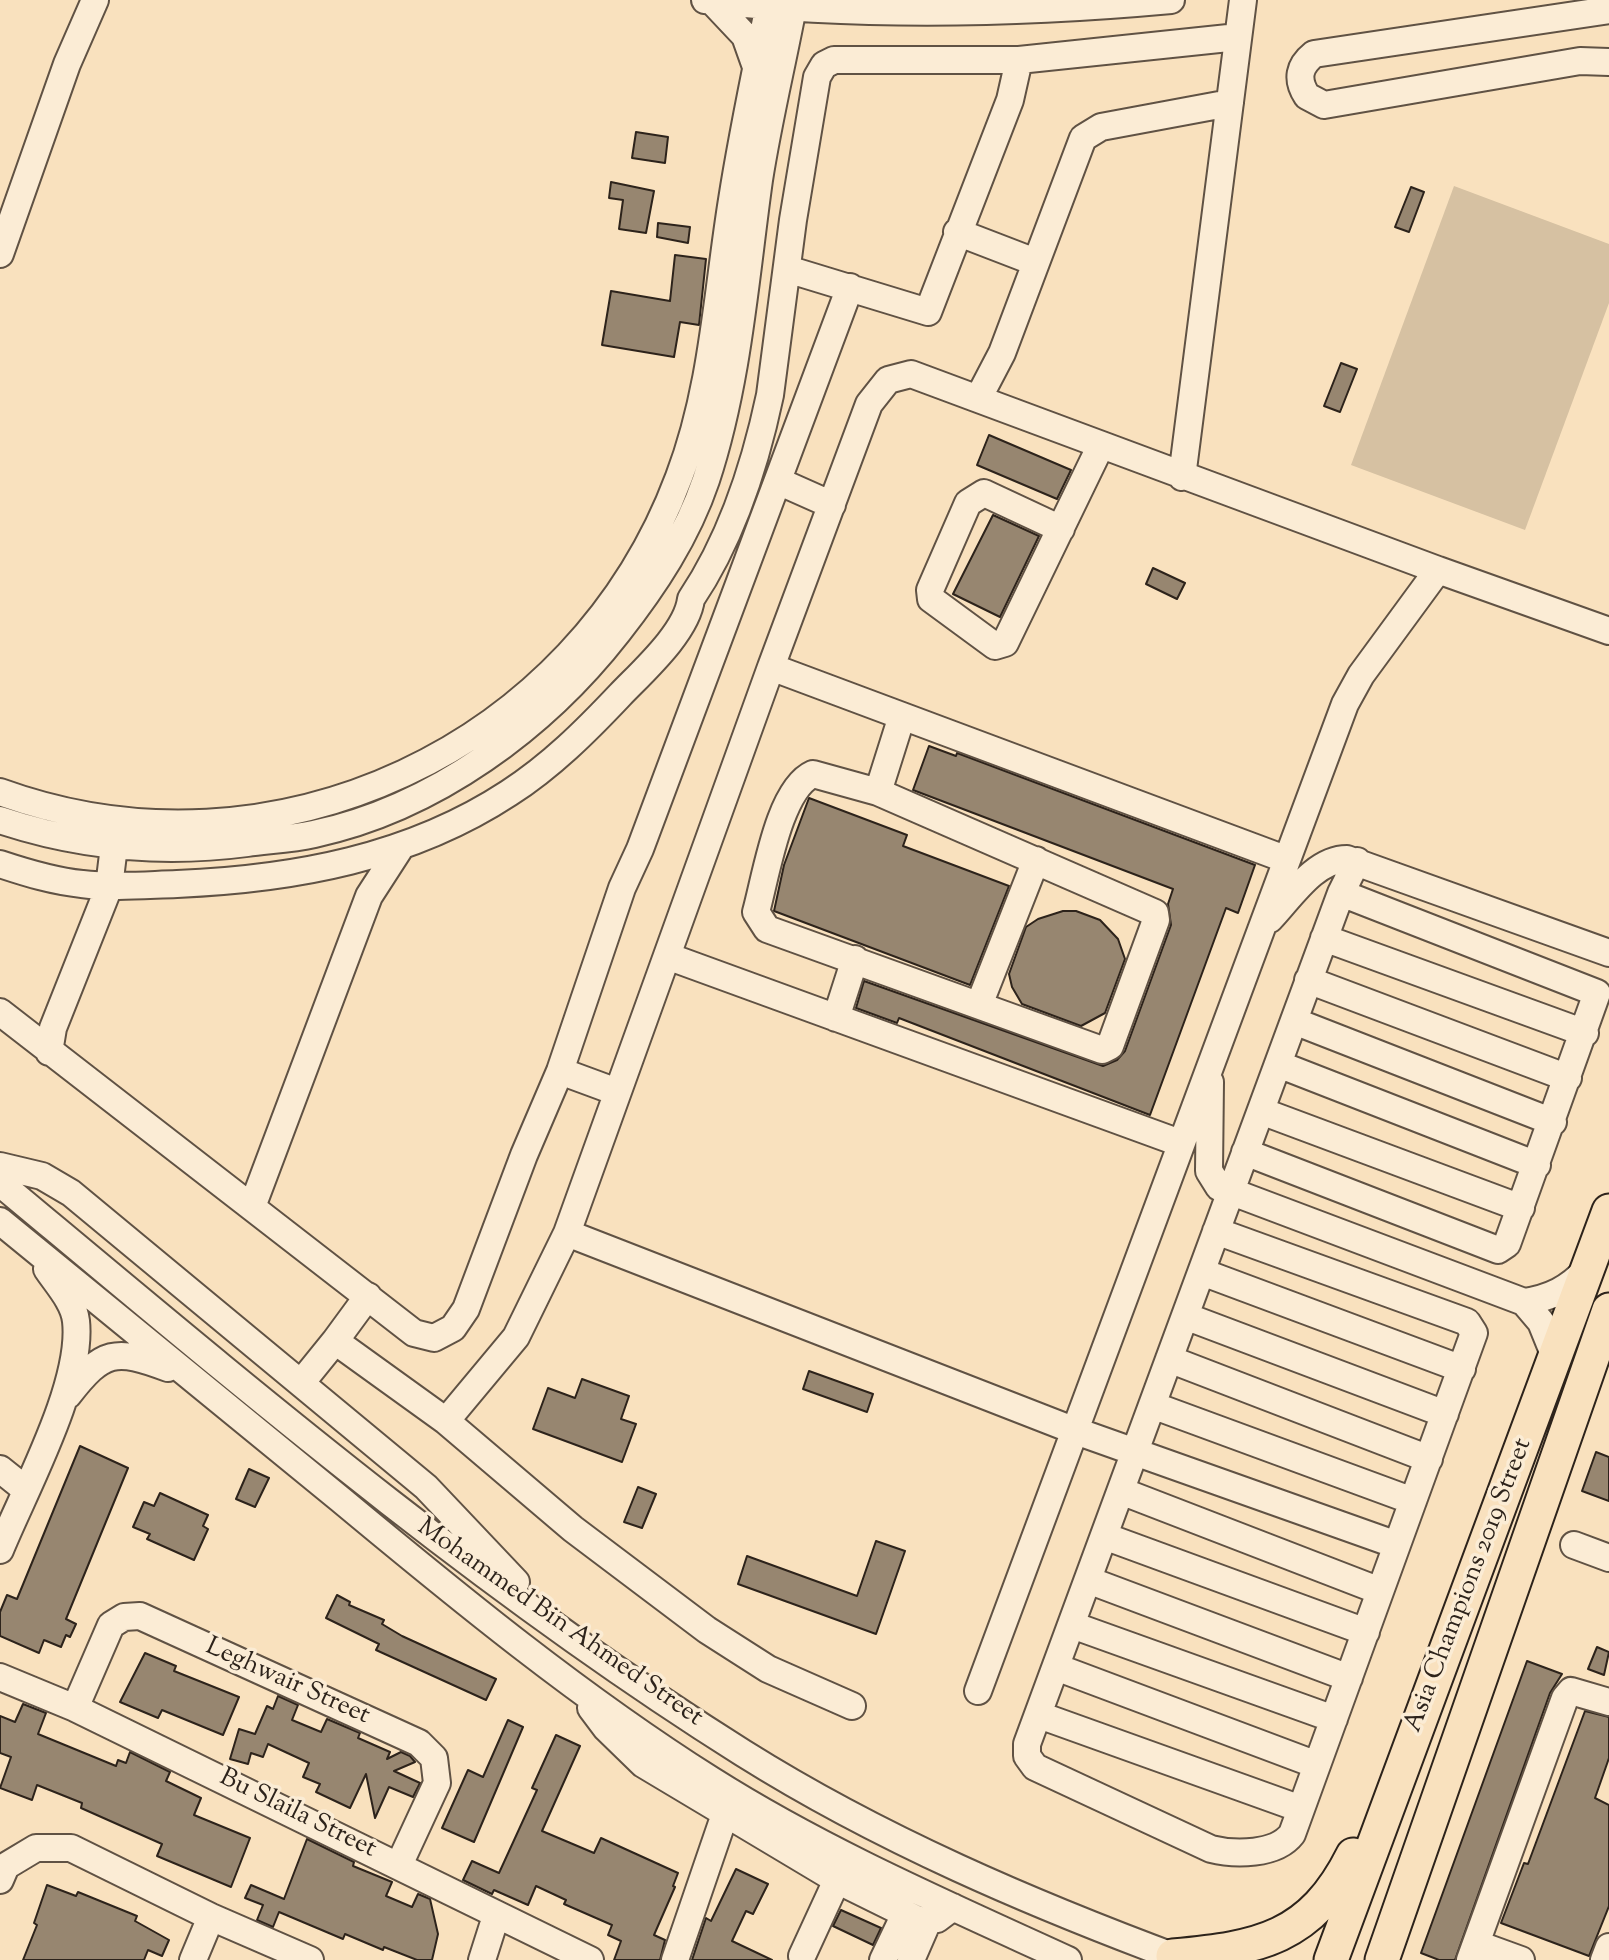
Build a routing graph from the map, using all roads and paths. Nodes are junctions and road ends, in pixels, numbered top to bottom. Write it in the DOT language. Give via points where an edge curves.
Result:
graph roads {
  1 [pos="95,0"];
  2 [pos="705,0"];
  3 [pos="1171,0"];
  4 [pos="1243,0"];
  5 [pos="712,1"];
  6 [pos="907,5"];
  7 [pos="781,6"];
  8 [pos="829,8"];
  9 [pos="1609,10"];
  10 [pos="1238,37"];
  11 [pos="1019,60"];
  12 [pos="1609,62"];
  13 [pos="769,67"];
  14 [pos="1230,103"];
  15 [pos="957,232"];
  16 [pos="0,254"];
  17 [pos="1035,262"];
  18 [pos="787,269"];
  19 [pos="850,287"];
  20 [pos="979,397"];
  21 [pos="1101,445"];
  22 [pos="1182,477"];
  23 [pos="778,481"];
  24 [pos="832,505"];
  25 [pos="1060,528"];
  26 [pos="1438,570"];
  27 [pos="645,597"];
  28 [pos="689,614"];
  29 [pos="722,629"];
  30 [pos="1609,631"];
  31 [pos="771,667"];
  32 [pos="902,716"];
  33 [pos="0,792"];
  34 [pos="878,792"];
  35 [pos="0,820"];
  36 [pos="114,846"];
  37 [pos="400,848"];
  38 [pos="1285,859"];
  39 [pos="1037,860"];
  40 [pos="1357,861"];
  41 [pos="0,864"];
  42 [pos="109,887"];
  43 [pos="1340,893"];
  44 [pos="1447,893"];
  45 [pos="1266,923"];
  46 [pos="1434,929"];
  47 [pos="1324,938"];
  48 [pos="1609,953"];
  49 [pos="667,956"];
  50 [pos="855,959"];
  51 [pos="1308,979"];
  52 [pos="979,1005"];
  53 [pos="0,1012"];
  54 [pos="836,1018"];
  55 [pos="1294,1021"];
  56 [pos="1584,1033"];
  57 [pos="49,1052"];
  58 [pos="1211,1063"];
  59 [pos="1278,1065"];
  60 [pos="561,1071"];
  61 [pos="1569,1078"];
  62 [pos="617,1093"];
  63 [pos="1261,1111"];
  64 [pos="1553,1122"];
  65 [pos="1180,1143"];
  66 [pos="1245,1152"];
  67 [pos="1537,1165"];
  68 [pos="0,1166"];
  69 [pos="0,1183"];
  70 [pos="1231,1192"];
  71 [pos="1376,1201"];
  72 [pos="251,1207"];
  73 [pos="1521,1208"];
  74 [pos="1609,1211"];
  75 [pos="0,1221"];
  76 [pos="1216,1231"];
  77 [pos="567,1233"];
  78 [pos="1361,1241"];
  79 [pos="32,1247"];
  80 [pos="1411,1259"];
  81 [pos="1587,1269"];
  82 [pos="1202,1272"];
  83 [pos="368,1296"];
  84 [pos="1396,1296"];
  85 [pos="1524,1302"];
  86 [pos="1609,1310"];
  87 [pos="1185,1317"];
  88 [pos="335,1340"];
  89 [pos="1169,1359"];
  90 [pos="1556,1359"];
  91 [pos="1598,1362"];
  92 [pos="1462,1369"];
  93 [pos="190,1376"];
  94 [pos="301,1383"];
  95 [pos="64,1399"];
  96 [pos="1152,1405"];
  97 [pos="1445,1414"];
  98 [pos="446,1421"];
  99 [pos="1073,1430"];
  100 [pos="1135,1451"];
  101 [pos="1429,1459"];
  102 [pos="0,1469"];
  103 [pos="25,1489"];
  104 [pos="1121,1491"];
  105 [pos="1413,1501"];
  106 [pos="1104,1535"];
  107 [pos="1397,1545"];
  108 [pos="1574,1545"];
  109 [pos="0,1549"];
  110 [pos="1609,1558"];
  111 [pos="1088,1580"];
  112 [pos="1380,1591"];
  113 [pos="552,1622"];
  114 [pos="1072,1625"];
  115 [pos="1366,1632"];
  116 [pos="1056,1667"];
  117 [pos="0,1677"];
  118 [pos="1349,1678"];
  119 [pos="578,1686"];
  120 [pos="978,1691"];
  121 [pos="1609,1702"];
  122 [pos="852,1706"];
  123 [pos="75,1708"];
  124 [pos="1039,1715"];
  125 [pos="1334,1719"];
  126 [pos="1410,1745"];
  127 [pos="1317,1765"];
  128 [pos="1301,1810"];
  129 [pos="725,1814"];
  130 [pos="1385,1814"];
  131 [pos="399,1865"];
  132 [pos="0,1880"];
  133 [pos="837,1880"];
  134 [pos="953,1908"];
  135 [pos="496,1916"];
  136 [pos="211,1917"];
  137 [pos="1399,1917"];
  138 [pos="916,1918"];
  139 [pos="1609,1947"];
  140 [pos="1474,1952"];
  141 [pos="802,1956"];
  142 [pos="1178,1958"];
  143 [pos="193,1960"];
  144 [pos="310,1960"];
  145 [pos="482,1960"];
  146 [pos="590,1960"];
  147 [pos="675,1960"];
  148 [pos="883,1960"];
  149 [pos="911,1960"];
  150 [pos="1068,1960"];
  151 [pos="1331,1960"];
  152 [pos="1344,1960"];
  153 [pos="1382,1960"];
  154 [pos="1391,1960"];
  155 [pos="1521,1960"];
  156 [pos="1604,1960"];
  1 -- 16 [label="street" via="67,64"];
  2 -- 5 [label="street"];
  3 -- 6 [label="street" via="1076,6"];
  4 -- 10 [label="street"];
  5 -- 7 [label="street"];
  5 -- 13 [label="street"];
  6 -- 8 [label="street"];
  7 -- 8 [label="street"];
  7 -- 13 [label="street"];
  8 -- 13 [label="street"];
  9 -- 12 [label="street" via="1314,54 1301,68 1300,78 1307,96 1324,105 1580,61"];
  10 -- 11 [label="street"];
  10 -- 14 [label="street"];
  11 -- 15 [label="street" via="1010,100"];
  11 -- 18 [label="street" via="834,60 824,65 817,77"];
  13 -- 27 [label="street" via="743,318 721,428 695,506 670,559"];
  13 -- 33 [label="street" via="732,201 718,314 695,431 680,475 648,547 618,593 536,688 429,762 319,807 189,824 57,809"];
  14 -- 17 [label="street" via="1090,133 1079,145"];
  14 -- 22 [label="street"];
  15 -- 17 [label="street"];
  15 -- 19 [label="street" via="928,312"];
  17 -- 20 [label="street" via="1002,352"];
  18 -- 19 [label="street"];
  18 -- 28 [label="street" via="761,435 736,512 691,599"];
  19 -- 23 [label="street"];
  20 -- 21 [label="street"];
  20 -- 24 [label="street" via="911,374 888,380 869,404"];
  21 -- 22 [label="street"];
  21 -- 25 [label="street"];
  22 -- 26 [label="street"];
  23 -- 24 [label="street"];
  23 -- 29 [label="street"];
  24 -- 31 [label="street"];
  25 -- 25 [label="street" via="1004,643 995,646 931,599 930,590 968,503 975,497 984,493"];
  26 -- 30 [label="street"];
  26 -- 38 [label="street" via="1350,694"];
  27 -- 28 [label="street"];
  27 -- 36 [label="street" via="552,707 450,780 418,797 313,835 191,850"];
  28 -- 29 [label="street"];
  28 -- 37 [label="street" via="642,672 553,761 493,803"];
  29 -- 60 [label="street" via="622,888"];
  31 -- 32 [label="street"];
  31 -- 49 [label="street"];
  32 -- 34 [label="street"];
  32 -- 38 [label="street"];
  34 -- 39 [label="street"];
  34 -- 50 [label="street" via="826,775 803,779 788,800 756,912 767,929"];
  35 -- 36 [label="street"];
  36 -- 42 [label="street"];
  37 -- 42 [label="street" via="303,872 211,883"];
  37 -- 72 [label="street" via="369,896"];
  38 -- 45 [label="street"];
  39 -- 52 [label="street"];
  39 -- 52 [label="street" via="1156,913 1110,1046 1102,1050"];
  40 -- 43 [label="street"];
  40 -- 44 [label="street"];
  40 -- 45 [label="street" via="1327,862"];
  41 -- 42 [label="street" via="47,879"];
  42 -- 57 [label="street" via="53,1028"];
  43 -- 46 [label="street"];
  43 -- 47 [label="street"];
  44 -- 46 [label="street"];
  44 -- 48 [label="street"];
  45 -- 58 [label="street"];
  46 -- 56 [label="street" via="1594,991 1597,997"];
  47 -- 51 [label="street"];
  47 -- 56 [label="street"];
  49 -- 54 [label="street"];
  49 -- 62 [label="street"];
  50 -- 52 [label="street"];
  50 -- 54 [label="street"];
  51 -- 55 [label="street"];
  51 -- 61 [label="street"];
  53 -- 57 [label="street"];
  54 -- 65 [label="street"];
  55 -- 59 [label="street"];
  55 -- 64 [label="street"];
  56 -- 61 [label="street"];
  57 -- 72 [label="street"];
  58 -- 65 [label="street"];
  58 -- 70 [label="street" via="1209,1171 1219,1187"];
  59 -- 63 [label="street"];
  59 -- 67 [label="street"];
  60 -- 62 [label="street"];
  60 -- 83 [label="street" via="466,1308 453,1328 443,1335 424,1337"];
  61 -- 64 [label="street"];
  62 -- 77 [label="street"];
  63 -- 66 [label="street"];
  63 -- 73 [label="street"];
  64 -- 67 [label="street"];
  65 -- 99 [label="street"];
  66 -- 70 [label="street"];
  66 -- 71 [label="street"];
  67 -- 73 [label="street"];
  68 -- 94 [label="street" via="42,1176 71,1193"];
  69 -- 113 [label="street, Mohammed Bin Ahmed Street" via="323,1450"];
  70 -- 76 [label="street"];
  70 -- 78 [label="street"];
  71 -- 73 [label="street" via="1499,1250 1507,1244"];
  71 -- 78 [label="street"];
  72 -- 83 [label="street"];
  74 -- 81 [label="main road, Asia Champions 2019 Street"];
  75 -- 79 [label="street, Mohammed Bin Ahmed Street"];
  76 -- 82 [label="street"];
  76 -- 84 [label="street"];
  77 -- 98 [label="street" via="516,1337"];
  77 -- 99 [label="street"];
  78 -- 80 [label="street"];
  79 -- 93 [label="street, Mohammed Bin Ahmed Street"];
  79 -- 95 [label="street" via="76,1318"];
  80 -- 84 [label="street"];
  80 -- 85 [label="street"];
  81 -- 85 [label="street" via="1553,1295"];
  81 -- 90 [label="main road, Asia Champions 2019 Street"];
  82 -- 87 [label="street"];
  82 -- 92 [label="street"];
  83 -- 88 [label="street"];
  84 -- 92 [label="street" via="1471,1325 1473,1338"];
  85 -- 90 [label="street" via="1541,1322"];
  86 -- 91 [label="main road, Asia Champions 2019 Street"];
  87 -- 89 [label="street"];
  87 -- 97 [label="street"];
  88 -- 94 [label="street"];
  88 -- 98 [label="street"];
  89 -- 96 [label="street"];
  89 -- 101 [label="street"];
  90 -- 126 [label="main road, Asia Champions 2019 Street"];
  91 -- 137 [label="main road, Asia Champions 2019 Street" via="1530,1530"];
  92 -- 97 [label="street"];
  93 -- 95 [label="street" via="135,1355 111,1356 90,1367"];
  93 -- 119 [label="street, Mohammed Bin Ahmed Street" via="402,1551"];
  94 -- 113 [label="street" via="436,1496"];
  95 -- 103 [label="street"];
  96 -- 100 [label="street"];
  96 -- 105 [label="street"];
  97 -- 101 [label="street"];
  98 -- 122 [label="street" via="573,1529 707,1630 768,1670"];
  99 -- 100 [label="street"];
  99 -- 120 [label="street"];
  100 -- 104 [label="street"];
  100 -- 107 [label="street"];
  101 -- 105 [label="street"];
  102 -- 103 [label="street"];
  103 -- 109 [label="street"];
  104 -- 106 [label="street"];
  104 -- 112 [label="street"];
  105 -- 107 [label="street"];
  106 -- 111 [label="street"];
  106 -- 115 [label="street"];
  107 -- 112 [label="street"];
  108 -- 110 [label="street"];
  111 -- 114 [label="street"];
  111 -- 118 [label="street"];
  112 -- 115 [label="street"];
  113 -- 142 [label="street, Mohammed Bin Ahmed Street" via="745,1754 830,1803 921,1851"];
  114 -- 116 [label="street"];
  114 -- 125 [label="street"];
  115 -- 118 [label="street"];
  116 -- 124 [label="street"];
  116 -- 127 [label="street"];
  117 -- 123 [label="street, Bu Slaila Street"];
  118 -- 125 [label="street"];
  119 -- 129 [label="street" via="623,1747"];
  119 -- 134 [label="street, Mohammed Bin Ahmed Street" via="712,1781 797,1830"];
  121 -- 140 [label="street" via="1571,1691 1565,1698"];
  123 -- 131 [label="street, Bu Slaila Street"];
  123 -- 131 [label="street, Leghwair Street" via="111,1625 124,1617 140,1616 419,1742 434,1758 437,1783"];
  124 -- 128 [label="street"];
  124 -- 128 [label="street" via="1026,1750 1035,1767 1211,1849 1274,1848 1292,1834"];
  125 -- 127 [label="street"];
  126 -- 130 [label="main road, Asia Champions 2019 Street"];
  126 -- 142 [label="main road" via="1396,1764 1340,1881 1321,1905 1282,1934 1257,1945"];
  127 -- 128 [label="street"];
  129 -- 133 [label="street"];
  129 -- 147 [label="street"];
  130 -- 151 [label="main road, Asia Champions 2019 Street"];
  130 -- 152 [label="main road" via="1387,1840"];
  131 -- 135 [label="street, Bu Slaila Street"];
  132 -- 136 [label="street" via="6,1866 36,1847 71,1848"];
  133 -- 138 [label="street"];
  133 -- 141 [label="street"];
  134 -- 138 [label="street" via="937,1919"];
  134 -- 150 [label="street, Mohammed Bin Ahmed Street"];
  135 -- 145 [label="street"];
  135 -- 146 [label="street, Bu Slaila Street"];
  136 -- 143 [label="street"];
  136 -- 144 [label="street"];
  137 -- 153 [label="main road, Asia Champions 2019 Street"];
  137 -- 154 [label="main road"];
  138 -- 148 [label="street"];
  138 -- 149 [label="street"];
  139 -- 156 [label="street"];
  140 -- 155 [label="street"];
}
